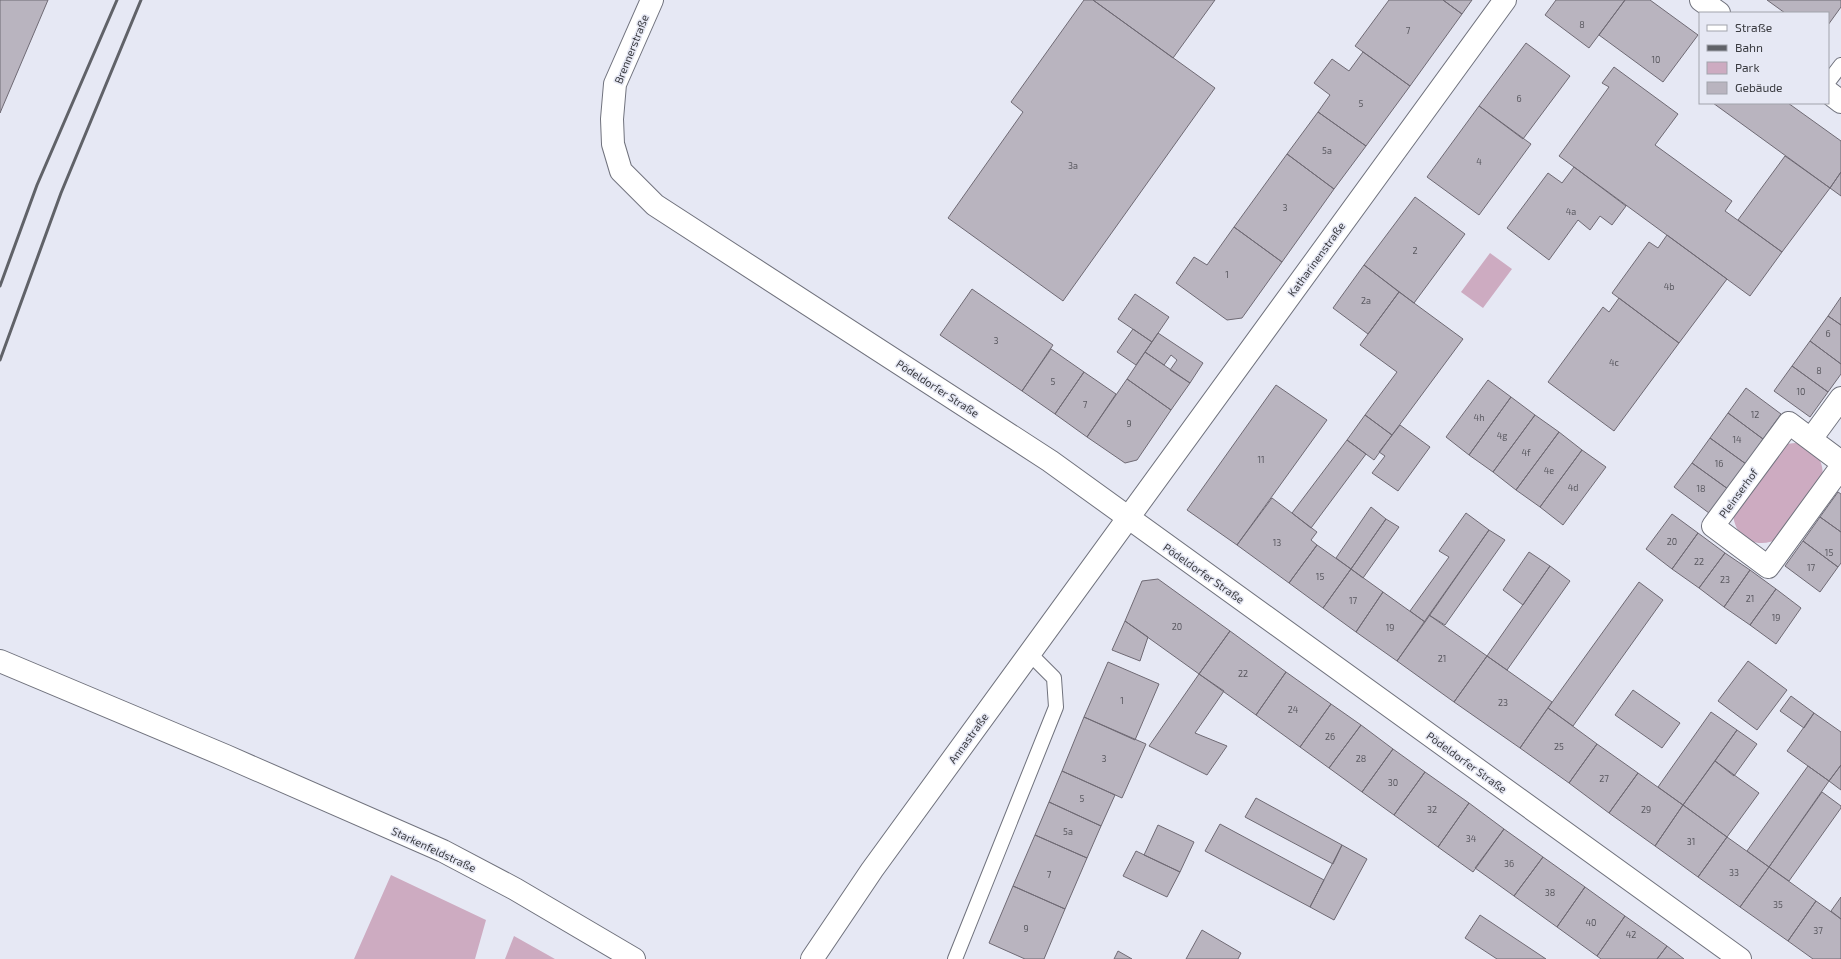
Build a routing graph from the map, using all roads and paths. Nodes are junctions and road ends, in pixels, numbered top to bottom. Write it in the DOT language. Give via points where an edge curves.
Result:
graph roads {
  1 [pos="652,0"];
  2 [pos="1505,0"];
  3 [pos="1701,0"];
  4 [pos="1718,12"];
  5 [pos="1841,64"];
  6 [pos="1829,81"];
  7 [pos="1829,93"];
  8 [pos="1841,102"];
  9 [pos="655,204"];
  10 [pos="1841,398"];
  11 [pos="1811,440"];
  12 [pos="1841,462"];
  13 [pos="1841,467"];
  14 [pos="1127,519"];
  15 [pos="1030,654"];
  16 [pos="0,661"];
  17 [pos="634,959"];
  18 [pos="812,959"];
  19 [pos="955,959"];
  20 [pos="1740,959"];
  1 -- 9 [label="street, Brennerstraße" via="615,84 612,119 613,144 621,171"];
  2 -- 14 [label="street, Katharinenstraße"];
  3 -- 4 [label="street"];
  5 -- 6 [label="lane"];
  7 -- 8 [label="street"];
  9 -- 14 [label="street, Pödeldorfer Straße" via="1050,461"];
  10 -- 11 [label="street"];
  11 -- 12 [label="street, Pleinserhof"];
  11 -- 13 [label="street, Pleinserhof" via="1788,423 1713,526 1768,567"];
  14 -- 15 [label="street, Annastraße"];
  14 -- 20 [label="street, Pödeldorfer Straße"];
  15 -- 18 [label="street, Annastraße" via="872,870"];
  15 -- 19 [label="lane" via="1054,678 1056,707"];
  16 -- 17 [label="street, Starkenfeldstraße" via="443,851 515,889"];
}
